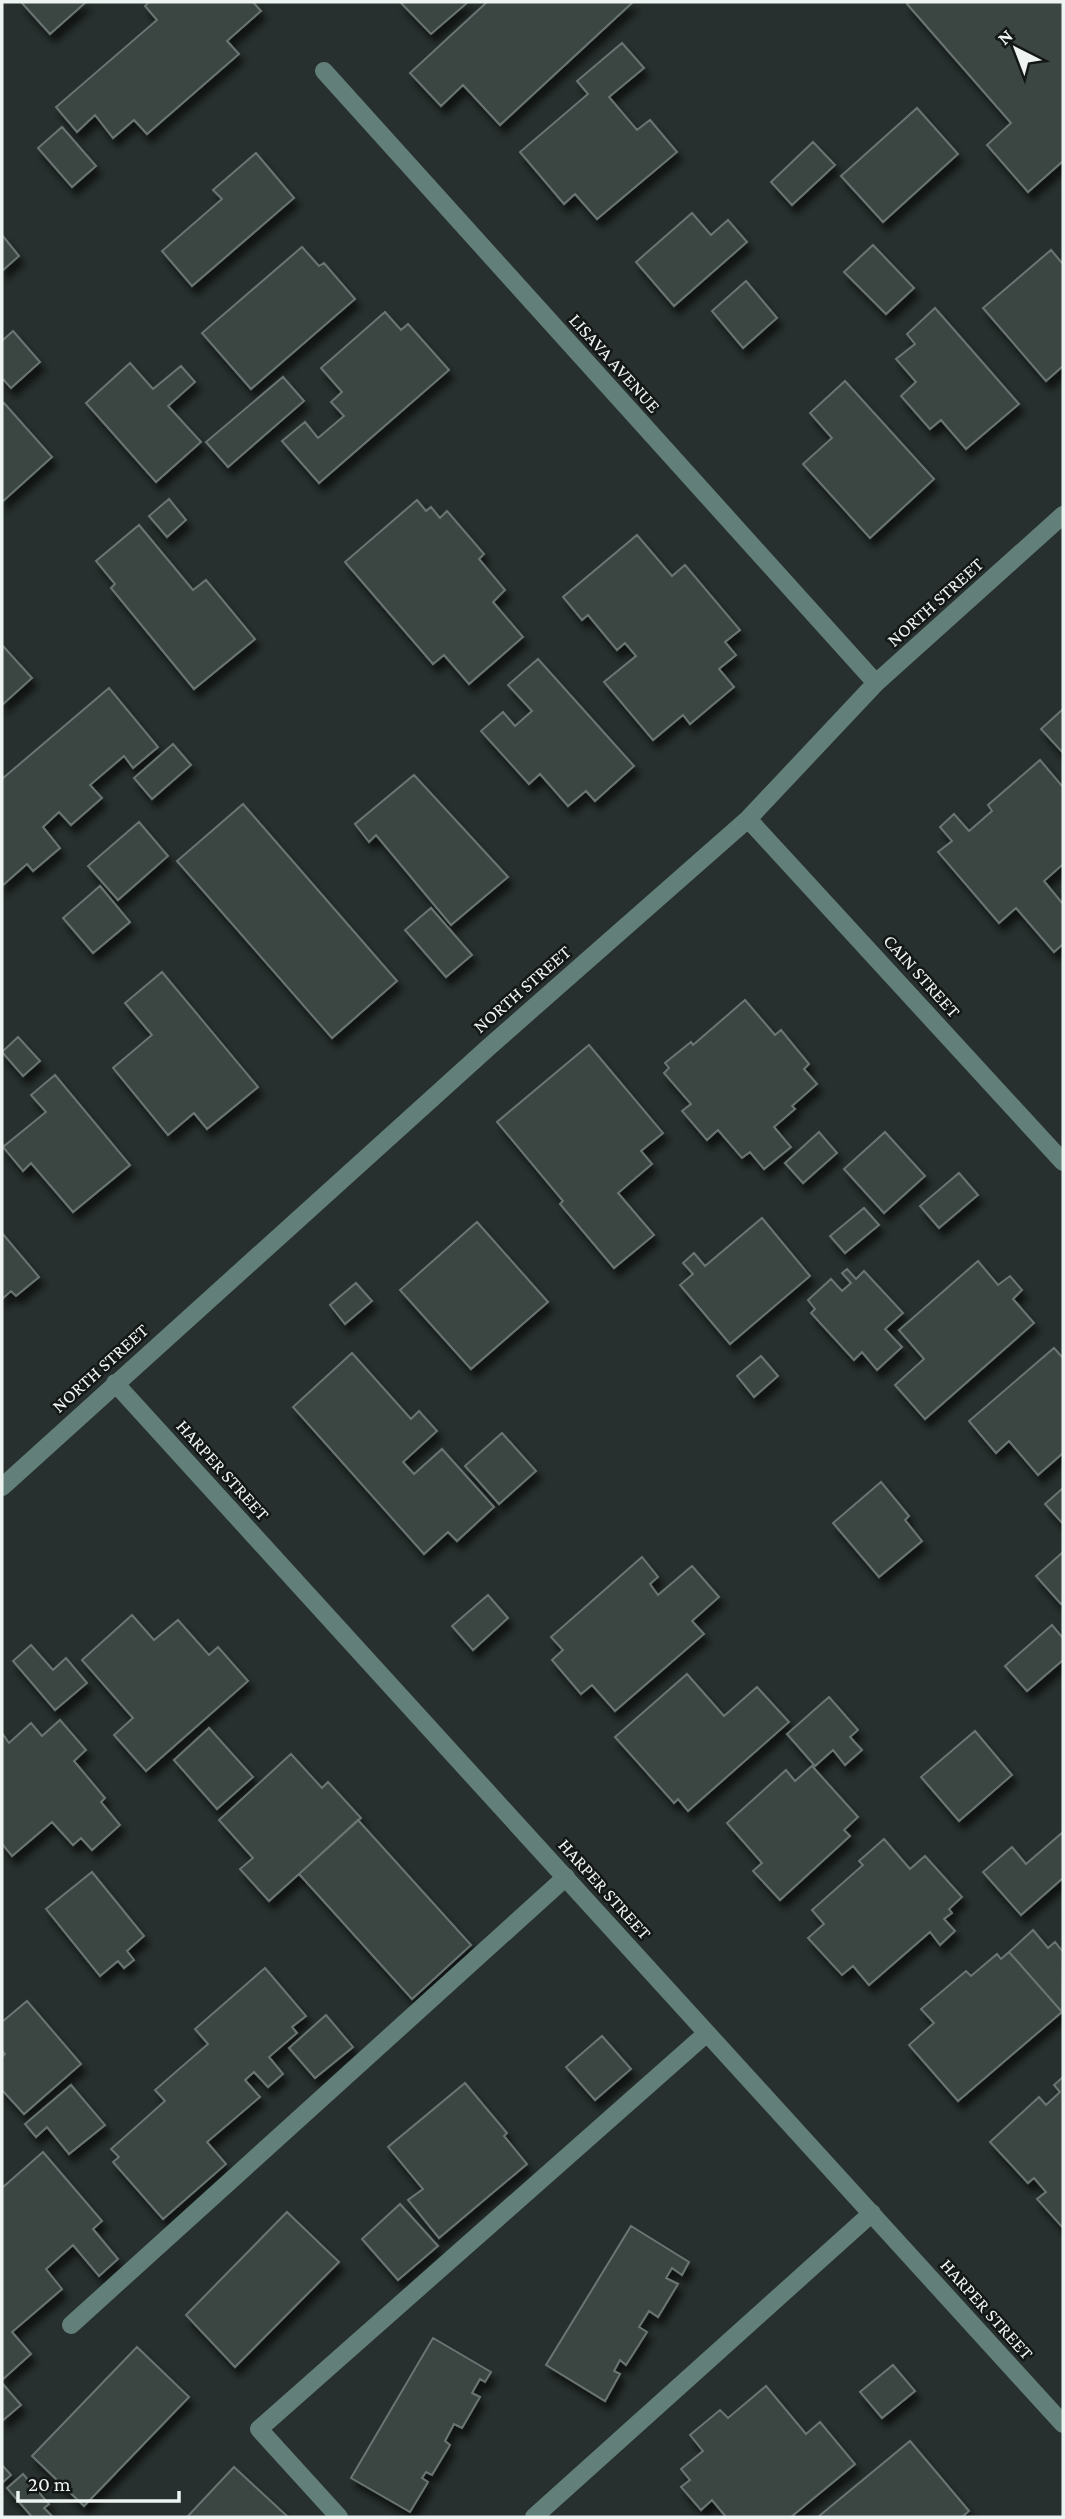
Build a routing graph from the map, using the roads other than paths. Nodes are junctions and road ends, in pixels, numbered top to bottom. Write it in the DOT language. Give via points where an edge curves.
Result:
graph roads {
  1 [pos="324,71"];
  2 [pos="1063,515"];
  3 [pos="876,683"];
  4 [pos="748,819"];
  5 [pos="1063,1162"];
  6 [pos="115,1383"];
  7 [pos="2,1487"];
  8 [pos="566,1877"];
  9 [pos="707,2032"];
  10 [pos="872,2213"];
  11 [pos="71,2325"];
  12 [pos="1063,2424"];
  13 [pos="339,2517"];
  14 [pos="534,2517"];
  1 -- 3 [label="street, LISAVA AVENUE"];
  2 -- 3 [label="street, NORTH STREET"];
  3 -- 4 [label="street, NORTH STREET"];
  4 -- 5 [label="street, CAIN STREET"];
  4 -- 6 [label="street, NORTH STREET"];
  6 -- 7 [label="street, NORTH STREET"];
  6 -- 8 [label="street, HARPER STREET"];
  8 -- 9 [label="street, HARPER STREET"];
  8 -- 11 [label="street"];
  9 -- 10 [label="street, HARPER STREET"];
  9 -- 13 [label="street" via="259,2429"];
  10 -- 12 [label="street, HARPER STREET"];
  10 -- 14 [label="street"];
}
